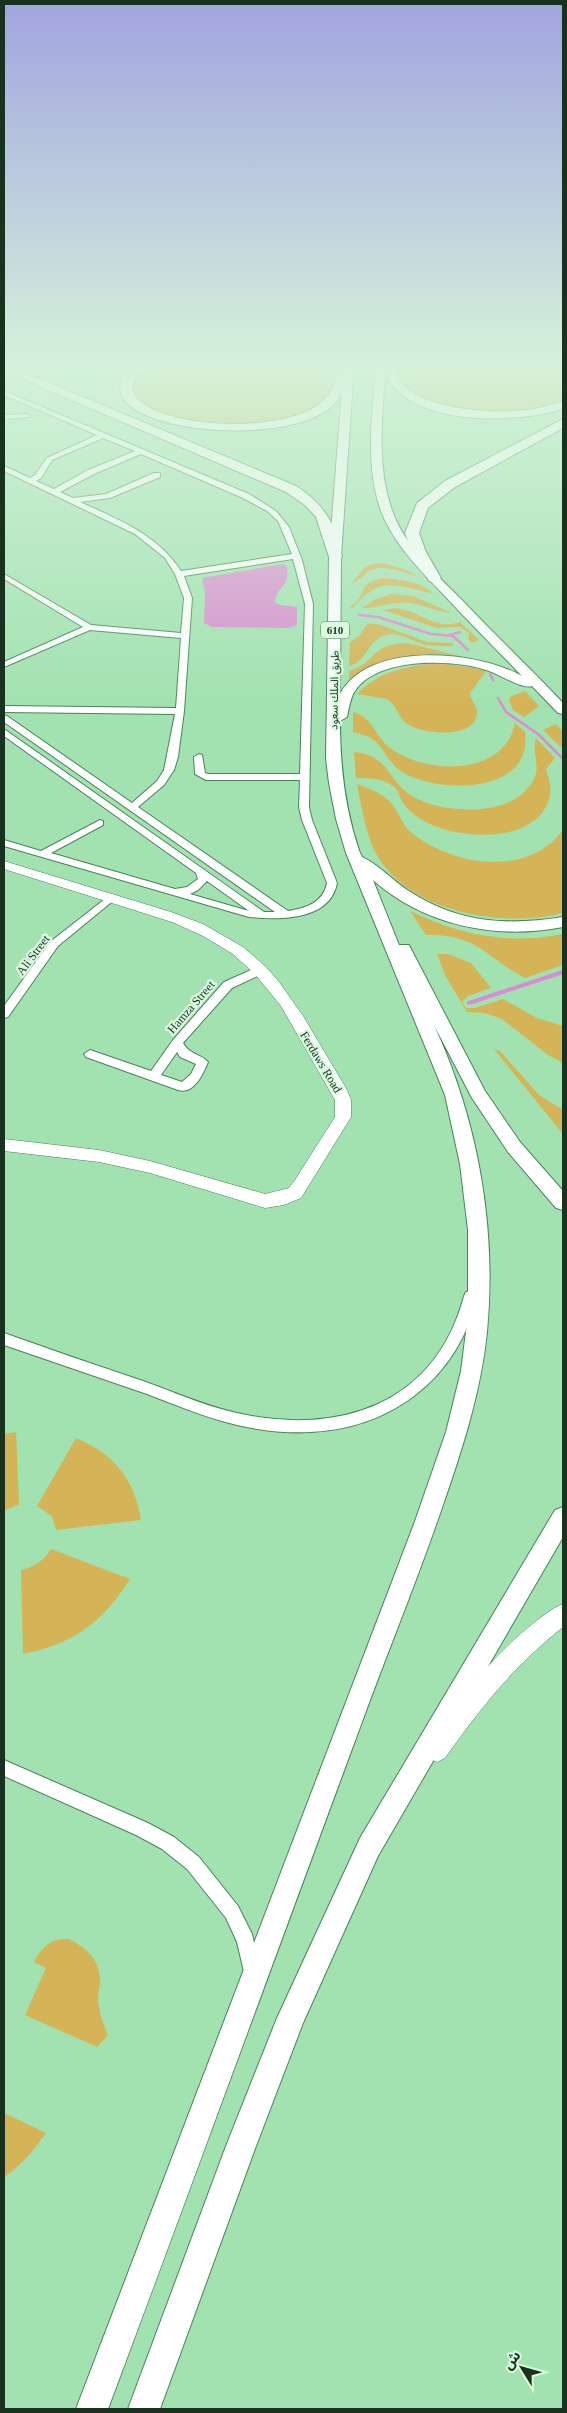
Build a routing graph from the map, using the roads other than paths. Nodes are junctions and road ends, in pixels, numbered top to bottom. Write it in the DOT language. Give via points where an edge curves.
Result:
graph roads {
  1 [pos="24,477"];
  2 [pos="37,477"];
  3 [pos="83,477"];
  4 [pos="151,477"];
  5 [pos="198,477"];
  6 [pos="262,477"];
  7 [pos="341,477"];
  8 [pos="378,477"];
  9 [pos="464,477"];
  10 [pos="32,480"];
  11 [pos="56,491"];
  12 [pos="75,500"];
  13 [pos="295,556"];
  14 [pos="336,556"];
  15 [pos="178,574"];
  16 [pos="4,576"];
  17 [pos="434,578"];
  18 [pos="89,627"];
  19 [pos="184,636"];
  20 [pos="4,665"];
  21 [pos="559,706"];
  22 [pos="4,709"];
  23 [pos="180,711"];
  24 [pos="4,718"];
  25 [pos="4,732"];
  26 [pos="334,735"];
  27 [pos="55,755"];
  28 [pos="200,757"];
  29 [pos="43,760"];
  30 [pos="305,777"];
  31 [pos="108,806"];
  32 [pos="131,808"];
  33 [pos="100,823"];
  34 [pos="132,823"];
  35 [pos="4,843"];
  36 [pos="42,854"];
  37 [pos="354,854"];
  38 [pos="4,865"];
  39 [pos="200,871"];
  40 [pos="371,891"];
  41 [pos="171,892"];
  42 [pos="110,898"];
  43 [pos="287,915"];
  44 [pos="264,916"];
  45 [pos="563,922"];
  46 [pos="260,970"];
  47 [pos="4,1014"];
  48 [pos="174,1047"];
  49 [pos="90,1054"];
  50 [pos="153,1076"];
  51 [pos="4,1145"];
  52 [pos="563,1203"];
  53 [pos="478,1254"];
  54 [pos="4,1339"];
  55 [pos="563,1518"];
  56 [pos="563,1614"];
  57 [pos="4,1768"];
  58 [pos="369,1847"];
  59 [pos="249,1996"];
  60 [pos="92,2409"];
  61 [pos="144,2409"];
  1 -- 10 [label="street"];
  2 -- 10 [label="street"];
  3 -- 11 [label="street"];
  4 -- 12 [label="street" via="107,496"];
  5 -- 13 [label="street" via="260,504 281,521"];
  6 -- 14 [label="highway" via="291,489 318,508 332,537"];
  7 -- 14 [label="main road, طريق الملك سعود / 610"];
  8 -- 17 [label="main road" via="392,522 403,541"];
  9 -- 17 [label="highway" via="422,506 412,533"];
  10 -- 11 [label="street"];
  11 -- 12 [label="street"];
  12 -- 15 [label="street" via="138,532 168,557"];
  13 -- 15 [label="street"];
  13 -- 30 [label="street" via="309,604"];
  14 -- 26 [label="main road, طريق الملك سعود / 610"];
  15 -- 19 [label="street" via="188,598"];
  16 -- 18 [label="street"];
  17 -- 21 [label="main road"];
  18 -- 19 [label="street"];
  18 -- 20 [label="street"];
  19 -- 23 [label="street"];
  21 -- 26 [label="main road" via="509,672 496,667 464,660 414,659 374,671 356,683 348,691"];
  22 -- 23 [label="street"];
  23 -- 32 [label="street" via="169,770 161,783"];
  24 -- 27 [label="street"];
  25 -- 29 [label="street"];
  26 -- 37 [label="main road, طريق الملك سعود / 610" via="336,787"];
  27 -- 29 [label="street"];
  27 -- 32 [label="street"];
  28 -- 30 [label="street" via="200,774 206,776"];
  29 -- 31 [label="street"];
  30 -- 43 [label="street" via="307,820 332,889 330,896 315,907"];
  31 -- 33 [label="street" via="109,814"];
  31 -- 34 [label="street"];
  32 -- 43 [label="street"];
  33 -- 34 [label="street" via="117,819"];
  33 -- 36 [label="street"];
  34 -- 39 [label="street"];
  35 -- 36 [label="street"];
  36 -- 41 [label="street"];
  37 -- 40 [label="main road, طريق الملك سعود / 610"];
  37 -- 45 [label="main road" via="400,894 453,918 505,929"];
  38 -- 42 [label="street, Ferdaws Road"];
  39 -- 41 [label="street" via="203,879 195,888"];
  39 -- 44 [label="street"];
  40 -- 52 [label="main road" via="478,1094 514,1147"];
  40 -- 53 [label="main road" via="404,979 450,1082 471,1168"];
  41 -- 44 [label="street" via="233,911"];
  42 -- 46 [label="street, Ferdaws Road" via="193,924 236,949"];
  42 -- 47 [label="street, Ali Street" via="54,944"];
  43 -- 44 [label="street"];
  46 -- 48 [label="street, Hamza Street" via="228,985"];
  46 -- 51 [label="street, Ferdaws Road" via="277,989 343,1100 340,1124 294,1193 265,1201 150,1167"];
  48 -- 50 [label="street, Hamza Street"];
  48 -- 50 [label="street" via="202,1062 194,1079 182,1087"];
  49 -- 50 [label="street"];
  53 -- 54 [label="street" via="470,1306 460,1332 433,1371 404,1396 376,1411 328,1426 271,1426 235,1419"];
  53 -- 59 [label="main road" via="477,1330 468,1386 453,1443"];
  55 -- 58 [label="main road"];
  56 -- 58 [label="street" via="526,1643 474,1698"];
  57 -- 59 [label="street" via="142,1829 168,1843 193,1863 232,1912 246,1940 252,1965"];
  58 -- 61 [label="main road" via="291,2018"];
  59 -- 60 [label="main road"];
}
